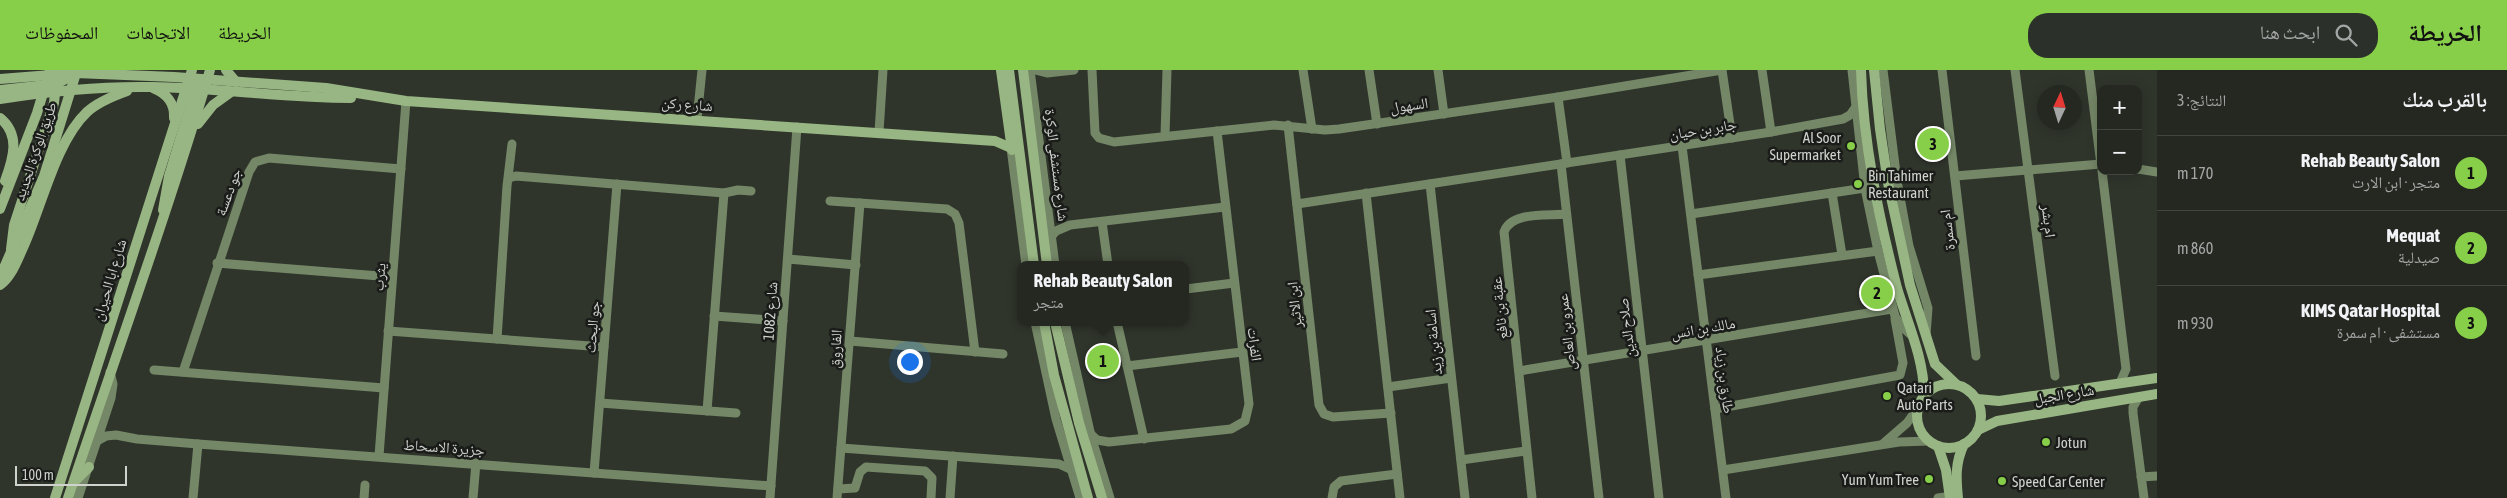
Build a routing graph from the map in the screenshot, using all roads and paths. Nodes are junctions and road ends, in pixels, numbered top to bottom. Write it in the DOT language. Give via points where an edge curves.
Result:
graph roads {
  1 [pos="8,70"];
  2 [pos="128,70"];
  3 [pos="170,70"];
  4 [pos="226,70"];
  5 [pos="702,70"];
  6 [pos="883,70"];
  7 [pos="1001,70"];
  8 [pos="1008,70"];
  9 [pos="1023,70"];
  10 [pos="1030,70"];
  11 [pos="1035,70"];
  12 [pos="1074,70"];
  13 [pos="1092,70"];
  14 [pos="1167,70"];
  15 [pos="1303,70"];
  16 [pos="1370,70"];
  17 [pos="1438,70"];
  18 [pos="1656,70"];
  19 [pos="1722,70"];
  20 [pos="1762,70"];
  21 [pos="1852,70"];
  22 [pos="1942,70"];
  23 [pos="2015,70"];
  24 [pos="2089,70"];
  25 [pos="50,72"];
  26 [pos="77,72"];
  27 [pos="1880,72"];
  28 [pos="0,73"];
  29 [pos="1046,73"];
  30 [pos="190,74"];
  31 [pos="1861,74"];
  32 [pos="209,75"];
  33 [pos="141,76"];
  34 [pos="158,76"];
  35 [pos="0,79"];
  36 [pos="1658,81"];
  37 [pos="55,82"];
  38 [pos="236,82"];
  39 [pos="138,87"];
  40 [pos="152,87"];
  41 [pos="1032,87"];
  42 [pos="186,88"];
  43 [pos="0,90"];
  44 [pos="72,90"];
  45 [pos="201,90"];
  46 [pos="1854,91"];
  47 [pos="231,92"];
  48 [pos="1558,97"];
  49 [pos="377,98"];
  50 [pos="0,99"];
  51 [pos="406,101"];
  52 [pos="1855,108"];
  53 [pos="1444,114"];
  54 [pos="0,118"];
  55 [pos="697,119"];
  56 [pos="1843,119"];
  57 [pos="174,124"];
  58 [pos="1377,124"];
  59 [pos="1288,126"];
  60 [pos="797,127"];
  61 [pos="1008,129"];
  62 [pos="1312,129"];
  63 [pos="1858,129"];
  64 [pos="193,130"];
  65 [pos="1216,131"];
  66 [pos="879,132"];
  67 [pos="1772,132"];
  68 [pos="2097,133"];
  69 [pos="1165,136"];
  70 [pos="1732,138"];
  71 [pos="995,141"];
  72 [pos="512,144"];
  73 [pos="1682,146"];
  74 [pos="1011,148"];
  75 [pos="1620,155"];
  76 [pos="1564,163"];
  77 [pos="2097,164"];
  78 [pos="1020,166"];
  79 [pos="401,169"];
  80 [pos="2028,170"];
  81 [pos="2142,170"];
  82 [pos="2157,172"];
  83 [pos="2102,175"];
  84 [pos="1955,176"];
  85 [pos="509,178"];
  86 [pos="617,184"];
  87 [pos="1430,184"];
  88 [pos="1865,188"];
  89 [pos="751,191"];
  90 [pos="0,193"];
  91 [pos="724,193"];
  92 [pos="1366,193"];
  93 [pos="1832,194"];
  94 [pos="830,201"];
  95 [pos="860,203"];
  96 [pos="1297,204"];
  97 [pos="1225,207"];
  98 [pos="0,209"];
  99 [pos="1566,214"];
  100 [pos="1690,214"];
  101 [pos="1049,218"];
  102 [pos="1102,222"];
  103 [pos="162,223"];
  104 [pos="1070,225"];
  105 [pos="1051,236"];
  106 [pos="1045,250"];
  107 [pos="1878,251"];
  108 [pos="11,253"];
  109 [pos="1842,255"];
  110 [pos="788,258"];
  111 [pos="1025,261"];
  112 [pos="1033,261"];
  113 [pos="1046,261"];
  114 [pos="1054,261"];
  115 [pos="1107,261"];
  116 [pos="217,263"];
  117 [pos="856,265"];
  118 [pos="1698,275"];
  119 [pos="0,277"];
  120 [pos="392,277"];
  121 [pos="1234,282"];
  122 [pos="0,285"];
  123 [pos="1189,289"];
  124 [pos="1893,313"];
  125 [pos="714,316"];
  126 [pos="783,321"];
  127 [pos="1036,326"];
  128 [pos="1045,326"];
  129 [pos="1056,326"];
  130 [pos="1066,326"];
  131 [pos="1118,326"];
  132 [pos="388,331"];
  133 [pos="1911,335"];
  134 [pos="1926,335"];
  135 [pos="497,339"];
  136 [pos="850,341"];
  137 [pos="1706,341"];
  138 [pos="604,347"];
  139 [pos="975,352"];
  140 [pos="1242,352"];
  141 [pos="1642,352"];
  142 [pos="1003,354"];
  143 [pos="1976,356"];
  144 [pos="1583,361"];
  145 [pos="1127,366"];
  146 [pos="2126,369"];
  147 [pos="154,370"];
  148 [pos="110,371"];
  149 [pos="1519,371"];
  150 [pos="183,372"];
  151 [pos="2055,376"];
  152 [pos="1451,378"];
  153 [pos="2157,378"];
  154 [pos="2139,380"];
  155 [pos="2120,383"];
  156 [pos="1956,384"];
  157 [pos="1388,387"];
  158 [pos="384,388"];
  159 [pos="1924,394"];
  160 [pos="2157,394"];
  161 [pos="2139,397"];
  162 [pos="1977,400"];
  163 [pos="2119,400"];
  164 [pos="600,403"];
  165 [pos="1715,408"];
  166 [pos="1917,409"];
  167 [pos="707,411"];
  168 [pos="1391,412"];
  169 [pos="736,413"];
  170 [pos="2133,413"];
  171 [pos="106,416"];
  172 [pos="1079,423"];
  173 [pos="1978,430"];
  174 [pos="1069,432"];
  175 [pos="116,435"];
  176 [pos="1091,436"];
  177 [pos="1144,439"];
  178 [pos="97,441"];
  179 [pos="1109,442"];
  180 [pos="198,444"];
  181 [pos="1883,444"];
  182 [pos="1933,444"];
  183 [pos="1964,444"];
  184 [pos="841,448"];
  185 [pos="1065,449"];
  186 [pos="1526,451"];
  187 [pos="378,456"];
  188 [pos="953,456"];
  189 [pos="1098,458"];
  190 [pos="1460,460"];
  191 [pos="476,463"];
  192 [pos="1052,463"];
  193 [pos="88,467"];
  194 [pos="1072,470"];
  195 [pos="1723,470"];
  196 [pos="594,473"];
  197 [pos="1397,474"];
  198 [pos="2157,476"];
  199 [pos="2141,477"];
  200 [pos="74,482"];
  201 [pos="365,485"];
  202 [pos="771,486"];
  203 [pos="838,494"];
  204 [pos="1946,495"];
  205 [pos="55,498"];
  206 [pos="68,498"];
  207 [pos="78,498"];
  208 [pos="193,498"];
  209 [pos="364,498"];
  210 [pos="473,498"];
  211 [pos="770,498"];
  212 [pos="931,498"];
  213 [pos="950,498"];
  214 [pos="1080,498"];
  215 [pos="1088,498"];
  216 [pos="1102,498"];
  217 [pos="1110,498"];
  218 [pos="1332,498"];
  219 [pos="1400,498"];
  220 [pos="1465,498"];
  221 [pos="1532,498"];
  222 [pos="1598,498"];
  223 [pos="1659,498"];
  224 [pos="1726,498"];
  225 [pos="1958,498"];
  226 [pos="2144,498"];
  1 -- 28 [label="street"];
  2 -- 33 [label="street"];
  3 -- 34 [label="street"];
  4 -- 38 [label="street"];
  5 -- 55 [label="street"];
  6 -- 66 [label="street"];
  7 -- 61 [label="street"];
  8 -- 78 [label="street"];
  9 -- 106 [label="street, شارع مستشفى الوكرة"];
  10 -- 41 [label="street, شارع مستشفى الوكرة"];
  11 -- 29 [label="street"];
  12 -- 29 [label="street"];
  13 -- 69 [label="street, السهول" via="1092,125 1099,138 1114,142"];
  14 -- 69 [label="street"];
  15 -- 62 [label="street"];
  16 -- 58 [label="street"];
  17 -- 53 [label="street"];
  18 -- 36 [label="street"];
  19 -- 36 [label="street, السهول"];
  19 -- 70 [label="street"];
  20 -- 67 [label="street"];
  21 -- 46 [label="street"];
  22 -- 84 [label="street, ام سمرة"];
  23 -- 80 [label="street, ام بشر"];
  24 -- 68 [label="street"];
  25 -- 35 [label="street"];
  25 -- 37 [label="street"];
  26 -- 33 [label="street"];
  26 -- 37 [label="street"];
  26 -- 44 [label="street, طريق الوكرة الجديد"];
  27 -- 134 [label="street" via="1909,246 1928,308"];
  27 -- 134 [label="street" via="1875,88 1895,220"];
  29 -- 41 [label="street"];
  30 -- 32 [label="street, شارع ركن"];
  30 -- 34 [label="street, شارع ركن"];
  30 -- 42 [label="street, شارع ابا الحيران"];
  30 -- 45 [label="street"];
  31 -- 46 [label="street"];
  31 -- 133 [label="street" via="1875,186"];
  32 -- 38 [label="street, شارع ركن"];
  32 -- 45 [label="street, شارع ابا الحيران"];
  33 -- 34 [label="street"];
  36 -- 48 [label="street, السهول"];
  37 -- 43 [label="street"];
  37 -- 44 [label="street"];
  37 -- 50 [label="street"];
  37 -- 98 [label="street, طريق الوكرة الجديد"];
  37 -- 108 [label="street" via="54,103 14,225"];
  38 -- 49 [label="street, شارع ركن" via="326,88"];
  39 -- 40 [label="street, طريق الوكرة الجديد"];
  39 -- 44 [label="street, طريق الوكرة الجديد"];
  39 -- 122 [label="street" via="107,99 89,111 68,135 25,243 10,274"];
  40 -- 42 [label="street, شارع ركن"];
  40 -- 57 [label="street" via="167,97 172,105"];
  41 -- 101 [label="street, شارع مستشفى الوكرة"];
  42 -- 45 [label="street, شارع ركن"];
  42 -- 57 [label="street, شارع ابا الحيران"];
  44 -- 108 [label="street, طريق الوكرة الجديد" via="44,176"];
  45 -- 47 [label="street, شارع ركن"];
  45 -- 64 [label="street, شارع ابا الحيران"];
  45 -- 103 [label="street" via="164,192"];
  46 -- 52 [label="street"];
  47 -- 49 [label="street, شارع ركن"];
  47 -- 64 [label="street" via="213,106"];
  48 -- 53 [label="street, السهول"];
  48 -- 76 [label="street"];
  49 -- 51 [label="street, شارع ركن"];
  51 -- 55 [label="street, شارع ركن"];
  51 -- 79 [label="street, يثرب"];
  52 -- 56 [label="street"];
  52 -- 63 [label="street"];
  53 -- 58 [label="street, السهول"];
  54 -- 90 [label="street" via="6,123 14,141 13,157"];
  55 -- 60 [label="street, شارع ركن"];
  56 -- 63 [label="street"];
  56 -- 67 [label="street, جابر بن حيان"];
  57 -- 205 [label="street, شارع ابا الحيران"];
  58 -- 62 [label="street, السهول"];
  59 -- 62 [label="street, السهول"];
  59 -- 65 [label="street, السهول"];
  59 -- 96 [label="street, ابن الاثير"];
  60 -- 66 [label="street, شارع ركن"];
  60 -- 110 [label="street, شارع 1082"];
  61 -- 71 [label="street"];
  61 -- 74 [label="street"];
  63 -- 88 [label="street"];
  64 -- 103 [label="street, شارع ابا الحيران"];
  65 -- 69 [label="street, السهول"];
  65 -- 97 [label="street, الفرات"];
  66 -- 71 [label="street, شارع ركن"];
  67 -- 70 [label="street, جابر بن حيان"];
  70 -- 73 [label="street, جابر بن حيان"];
  71 -- 74 [label="street, شارع ركن"];
  72 -- 85 [label="street"];
  73 -- 75 [label="street, جابر بن حيان"];
  73 -- 100 [label="street, طارق بن زياد"];
  74 -- 78 [label="street"];
  74 -- 111 [label="street"];
  75 -- 76 [label="street, جابر بن حيان"];
  75 -- 141 [label="street, صلاح الدين"];
  76 -- 87 [label="street, جابر بن حيان"];
  76 -- 99 [label="street, عمرو بن العاص"];
  77 -- 80 [label="street"];
  78 -- 112 [label="street"];
  79 -- 116 [label="street, جو دعسة" via="261,159 255,162 248,172"];
  79 -- 120 [label="street, يثرب"];
  80 -- 84 [label="street"];
  80 -- 151 [label="street, ام بشر"];
  81 -- 82 [label="street"];
  83 -- 146 [label="street"];
  84 -- 143 [label="street, ام سمرة"];
  85 -- 86 [label="street"];
  85 -- 135 [label="street"];
  86 -- 91 [label="street"];
  86 -- 138 [label="street, جو البحث"];
  87 -- 92 [label="street, جابر بن حيان"];
  87 -- 152 [label="street, اسامة بن زيد"];
  88 -- 93 [label="street"];
  88 -- 107 [label="street"];
  89 -- 91 [label="street"];
  91 -- 125 [label="street"];
  92 -- 96 [label="street, جابر بن حيان"];
  92 -- 157 [label="street"];
  93 -- 100 [label="street"];
  93 -- 109 [label="street"];
  94 -- 95 [label="street"];
  95 -- 117 [label="street, الفاروق"];
  95 -- 139 [label="street" via="947,209 955,214 959,223"];
  96 -- 168 [label="street, ابن الاثير" via="1319,405 1324,414 1333,417"];
  97 -- 102 [label="street"];
  97 -- 121 [label="street, الفرات"];
  99 -- 144 [label="street, عمرو بن العاص"];
  99 -- 149 [label="street, عقبة بن نافع" via="1515,219 1506,225 1504,232"];
  100 -- 118 [label="street, طارق بن زياد"];
  101 -- 104 [label="street"];
  101 -- 105 [label="street, شارع مستشفى الوكرة"];
  102 -- 104 [label="street"];
  102 -- 115 [label="street"];
  103 -- 148 [label="street, شارع ابا الحيران"];
  104 -- 105 [label="street"];
  105 -- 106 [label="street"];
  105 -- 114 [label="street, شارع مستشفى الوكرة"];
  106 -- 113 [label="street, شارع مستشفى الوكرة"];
  107 -- 109 [label="street"];
  107 -- 124 [label="street"];
  108 -- 119 [label="street, طريق الوكرة الجديد"];
  109 -- 118 [label="street"];
  110 -- 117 [label="street"];
  110 -- 126 [label="street, شارع 1082"];
  116 -- 120 [label="street"];
  116 -- 150 [label="street, جو دعسة"];
  117 -- 136 [label="street, الفاروق"];
  118 -- 137 [label="street, طارق بن زياد"];
  120 -- 132 [label="street, يثرب"];
  121 -- 123 [label="street"];
  121 -- 140 [label="street, الفرات"];
  124 -- 133 [label="street"];
  124 -- 137 [label="street, مالك بن انس"];
  124 -- 165 [label="street" via="1903,363 1900,375"];
  125 -- 126 [label="street"];
  125 -- 167 [label="street"];
  126 -- 202 [label="street, شارع 1082"];
  127 -- 185 [label="street"];
  128 -- 174 [label="street"];
  129 -- 172 [label="street"];
  130 -- 176 [label="street"];
  131 -- 145 [label="street"];
  132 -- 135 [label="street" via="438,339"];
  132 -- 158 [label="street, يثرب"];
  133 -- 159 [label="street" via="1922,370"];
  134 -- 156 [label="street" via="1936,364"];
  135 -- 138 [label="street"];
  136 -- 139 [label="street"];
  136 -- 184 [label="street, الفاروق"];
  137 -- 141 [label="street, مالك بن انس"];
  137 -- 165 [label="street, طارق بن زياد"];
  138 -- 164 [label="street, جو البحث"];
  139 -- 142 [label="street"];
  140 -- 145 [label="street"];
  140 -- 177 [label="street, الفرات" via="1249,404 1245,421 1231,429"];
  141 -- 144 [label="street, مالك بن انس"];
  141 -- 223 [label="street, صلاح الدين"];
  144 -- 149 [label="street, مالك بن انس"];
  144 -- 222 [label="street, عمرو بن العاص"];
  145 -- 177 [label="street"];
  146 -- 154 [label="street"];
  146 -- 155 [label="street"];
  147 -- 150 [label="street"];
  148 -- 171 [label="street, شارع ابا الحيران" via="112,393"];
  148 -- 200 [label="street, شارع ابا الحيران"];
  149 -- 186 [label="street, عقبة بن نافع"];
  150 -- 158 [label="street"];
  152 -- 157 [label="street"];
  152 -- 190 [label="street, اسامة بن زيد"];
  153 -- 154 [label="street, شارع الجبل"];
  154 -- 155 [label="street, شارع الجبل"];
  155 -- 162 [label="street, شارع الجبل" via="1999,401"];
  156 -- 159 [label="street" via="1939,385"];
  156 -- 162 [label="street"];
  157 -- 168 [label="street"];
  158 -- 187 [label="street, يثرب"];
  159 -- 166 [label="street"];
  160 -- 161 [label="street, شارع الجبل"];
  161 -- 163 [label="street, شارع الجبل"];
  161 -- 170 [label="street"];
  162 -- 173 [label="street" via="1981,409"];
  163 -- 170 [label="street"];
  163 -- 173 [label="street, شارع الجبل" via="1997,420"];
  164 -- 167 [label="street"];
  164 -- 196 [label="street, جو البحث"];
  165 -- 195 [label="street, طارق بن زياد"];
  166 -- 181 [label="street" via="1907,423"];
  166 -- 182 [label="street" via="1918,427"];
  167 -- 169 [label="street"];
  168 -- 197 [label="street"];
  170 -- 199 [label="street"];
  171 -- 175 [label="street"];
  171 -- 178 [label="street, شارع ابا الحيران"];
  172 -- 176 [label="street, الفرات"];
  172 -- 216 [label="street"];
  173 -- 183 [label="street"];
  174 -- 185 [label="street"];
  174 -- 215 [label="street"];
  175 -- 178 [label="street, جزيرة الاسحاط"];
  175 -- 180 [label="street, جزيرة الاسحاط" via="137,440"];
  176 -- 179 [label="street, الفرات"];
  176 -- 189 [label="street"];
  177 -- 179 [label="street, الفرات"];
  178 -- 193 [label="street, شارع ابا الحيران"];
  179 -- 189 [label="street"];
  180 -- 187 [label="street, جزيرة الاسحاط"];
  180 -- 208 [label="street"];
  181 -- 182 [label="street"];
  181 -- 195 [label="street"];
  182 -- 183 [label="street" via="1956,447"];
  182 -- 204 [label="street" via="1943,457"];
  183 -- 225 [label="street" via="1956,469"];
  184 -- 188 [label="street"];
  184 -- 203 [label="street, الفاروق"];
  185 -- 192 [label="street" via="1063,456"];
  185 -- 194 [label="street"];
  186 -- 190 [label="street"];
  186 -- 221 [label="street, عقبة بن نافع"];
  187 -- 191 [label="street, جزيرة الاسحاط"];
  188 -- 192 [label="street"];
  188 -- 213 [label="street"];
  189 -- 217 [label="street"];
  190 -- 220 [label="street, اسامة بن زيد"];
  191 -- 196 [label="street, جزيرة الاسحاط"];
  191 -- 210 [label="street"];
  192 -- 194 [label="street"];
  193 -- 200 [label="street"];
  193 -- 207 [label="street, شارع ابا الحيران"];
  194 -- 214 [label="street"];
  195 -- 224 [label="street, طارق بن زياد"];
  196 -- 202 [label="street, جزيرة الاسحاط"];
  197 -- 218 [label="street" via="1341,481 1334,487"];
  197 -- 219 [label="street"];
  198 -- 199 [label="street"];
  199 -- 226 [label="street"];
  200 -- 206 [label="street, شارع ابا الحيران"];
  201 -- 209 [label="street"];
  202 -- 211 [label="street, شارع 1082"];
  203 -- 212 [label="street" via="855,488 860,472 866,467 925,471 932,478"];
}
